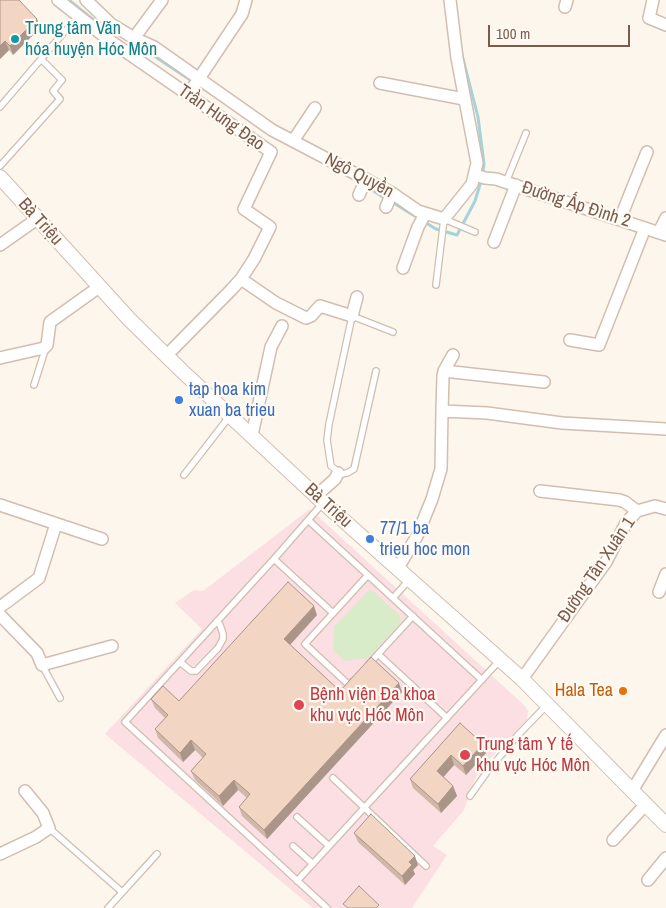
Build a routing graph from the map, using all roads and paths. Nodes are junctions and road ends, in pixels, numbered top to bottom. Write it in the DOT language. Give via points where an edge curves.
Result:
graph roads {
  1 [pos="58,0"];
  2 [pos="86,0"];
  3 [pos="162,0"];
  4 [pos="246,0"];
  5 [pos="653,0"];
  6 [pos="451,2"];
  7 [pos="78,16"];
  8 [pos="666,25"];
  9 [pos="134,38"];
  10 [pos="41,59"];
  11 [pos="198,79"];
  12 [pos="380,83"];
  13 [pos="188,95"];
  14 [pos="464,99"];
  15 [pos="0,107"];
  16 [pos="315,108"];
  17 [pos="526,133"];
  18 [pos="293,141"];
  19 [pos="647,152"];
  20 [pos="0,166"];
  21 [pos="0,177"];
  22 [pos="480,177"];
  23 [pos="511,183"];
  24 [pos="392,194"];
  25 [pos="386,207"];
  26 [pos="666,218"];
  27 [pos="37,219"];
  28 [pos="422,219"];
  29 [pos="444,219"];
  30 [pos="620,220"];
  31 [pos="646,228"];
  32 [pos="475,232"];
  33 [pos="662,234"];
  34 [pos="494,242"];
  35 [pos="0,246"];
  36 [pos="403,268"];
  37 [pos="241,279"];
  38 [pos="436,285"];
  39 [pos="99,287"];
  40 [pos="357,297"];
  41 [pos="352,316"];
  42 [pos="282,326"];
  43 [pos="392,332"];
  44 [pos="570,340"];
  45 [pos="46,347"];
  46 [pos="166,356"];
  47 [pos="454,356"];
  48 [pos="0,358"];
  49 [pos="376,371"];
  50 [pos="444,371"];
  51 [pos="544,382"];
  52 [pos="34,385"];
  53 [pos="442,411"];
  54 [pos="230,415"];
  55 [pos="666,429"];
  56 [pos="252,435"];
  57 [pos="338,473"];
  58 [pos="184,475"];
  59 [pos="540,491"];
  60 [pos="320,499"];
  61 [pos="0,505"];
  62 [pos="666,509"];
  63 [pos="638,511"];
  64 [pos="308,520"];
  65 [pos="56,524"];
  66 [pos="102,539"];
  67 [pos="274,559"];
  68 [pos="398,568"];
  69 [pos="666,574"];
  70 [pos="368,576"];
  71 [pos="410,579"];
  72 [pos="659,592"];
  73 [pos="392,598"];
  74 [pos="0,607"];
  75 [pos="333,614"];
  76 [pos="0,615"];
  77 [pos="413,616"];
  78 [pos="217,621"];
  79 [pos="112,646"];
  80 [pos="378,654"];
  81 [pos="500,660"];
  82 [pos="180,662"];
  83 [pos="42,665"];
  84 [pos="366,667"];
  85 [pos="355,679"];
  86 [pos="522,679"];
  87 [pos="482,680"];
  88 [pos="60,698"];
  89 [pos="547,705"];
  90 [pos="447,718"];
  91 [pos="666,735"];
  92 [pos="333,778"];
  93 [pos="25,791"];
  94 [pos="632,791"];
  95 [pos="470,796"];
  96 [pos="646,804"];
  97 [pos="364,808"];
  98 [pos="297,817"];
  99 [pos="666,825"];
  100 [pos="49,828"];
  101 [pos="613,840"];
  102 [pos="293,846"];
  103 [pos="329,846"];
  104 [pos="0,854"];
  105 [pos="157,854"];
  106 [pos="666,858"];
  107 [pos="313,864"];
  108 [pos="426,866"];
  109 [pos="648,880"];
  110 [pos="297,881"];
  111 [pos="122,892"];
  112 [pos="108,908"];
  113 [pos="327,908"];
  1 -- 7 [label="street, Trần Hưng Đạo"];
  2 -- 9 [label="street, Ngô Quyền" via="111,24"];
  3 -- 9 [label="street"];
  4 -- 11 [label="street" via="242,14"];
  5 -- 8 [label="street" via="649,18"];
  6 -- 14 [label="street"];
  7 -- 10 [label="lane"];
  7 -- 13 [label="street, Trần Hưng Đạo"];
  9 -- 11 [label="street, Ngô Quyền" via="154,47"];
  10 -- 15 [label="lane"];
  10 -- 20 [label="lane" via="62,80 53,91 60,99"];
  11 -- 13 [label="street"];
  11 -- 18 [label="street, Ngô Quyền"];
  12 -- 14 [label="street"];
  13 -- 37 [label="street, Trần Hưng Đạo" via="271,152 244,209 270,227"];
  14 -- 22 [label="street"];
  16 -- 18 [label="street"];
  17 -- 23 [label="lane"];
  18 -- 24 [label="street, Ngô Quyền" via="362,186"];
  19 -- 30 [label="street"];
  21 -- 27 [label="street, Bà Triệu"];
  22 -- 23 [label="street, Đường Ấp Đình 2"];
  22 -- 29 [label="street"];
  23 -- 30 [label="street, Đường Ấp Đình 2"];
  23 -- 34 [label="street"];
  24 -- 25 [label="street"];
  24 -- 28 [label="street, Ngô Quyền" via="418,211"];
  26 -- 33 [label="street"];
  27 -- 35 [label="street"];
  27 -- 39 [label="street, Bà Triệu"];
  28 -- 29 [label="street, Ngô Quyền"];
  28 -- 36 [label="street"];
  29 -- 32 [label="lane"];
  29 -- 38 [label="lane"];
  30 -- 31 [label="street, Đường Ấp Đình 2"];
  31 -- 33 [label="street, Đường Ấp Đình 2"];
  31 -- 44 [label="street" via="599,344"];
  37 -- 41 [label="street" via="276,304 303,317 312,316 320,306"];
  37 -- 46 [label="street, Trần Hưng Đạo"];
  39 -- 45 [label="street" via="50,322"];
  39 -- 46 [label="street, Bà Triệu"];
  40 -- 41 [label="street"];
  41 -- 43 [label="lane"];
  41 -- 57 [label="lane" via="327,440 331,466"];
  42 -- 56 [label="street" via="270,347"];
  45 -- 48 [label="street"];
  45 -- 52 [label="lane"];
  46 -- 54 [label="street, Bà Triệu"];
  47 -- 50 [label="street"];
  49 -- 57 [label="lane" via="354,469"];
  50 -- 51 [label="street"];
  50 -- 53 [label="street"];
  53 -- 55 [label="street"];
  53 -- 68 [label="street" via="441,469 417,536"];
  54 -- 56 [label="street, Bà Triệu"];
  54 -- 58 [label="lane"];
  56 -- 60 [label="street, Bà Triệu"];
  57 -- 60 [label="street"];
  59 -- 63 [label="street" via="619,500"];
  60 -- 64 [label="lane"];
  60 -- 68 [label="street, Bà Triệu"];
  61 -- 65 [label="street"];
  62 -- 63 [label="street, Đường Tân Xuân 1" via="655,506"];
  63 -- 86 [label="street, Đường Tân Xuân 1" via="626,523 606,562"];
  64 -- 67 [label="lane"];
  64 -- 70 [label="lane"];
  65 -- 66 [label="street"];
  65 -- 74 [label="street" via="39,578"];
  67 -- 75 [label="lane"];
  67 -- 78 [label="lane"];
  68 -- 71 [label="street, Bà Triệu"];
  69 -- 72 [label="street"];
  70 -- 73 [label="lane"];
  70 -- 75 [label="lane"];
  71 -- 73 [label="lane"];
  71 -- 81 [label="street, Bà Triệu"];
  73 -- 77 [label="lane"];
  75 -- 85 [label="lane" via="305,644 350,685"];
  76 -- 83 [label="street" via="37,653"];
  77 -- 80 [label="lane"];
  77 -- 87 [label="lane"];
  78 -- 82 [label="lane"];
  78 -- 82 [label="lane" via="223,634 218,648 196,671"];
  79 -- 83 [label="street"];
  80 -- 84 [label="lane"];
  80 -- 90 [label="lane"];
  81 -- 86 [label="street, Bà Triệu"];
  81 -- 87 [label="lane"];
  82 -- 110 [label="lane" via="125,722"];
  83 -- 88 [label="lane"];
  86 -- 89 [label="street, Bà Triệu"];
  87 -- 90 [label="lane"];
  89 -- 94 [label="street, Bà Triệu"];
  89 -- 95 [label="lane" via="518,735"];
  90 -- 97 [label="lane"];
  91 -- 94 [label="street"];
  92 -- 97 [label="lane"];
  93 -- 100 [label="street" via="43,813"];
  94 -- 96 [label="street, Bà Triệu"];
  96 -- 99 [label="street, Bà Triệu"];
  96 -- 101 [label="street"];
  97 -- 103 [label="lane"];
  97 -- 108 [label="lane"];
  98 -- 103 [label="lane"];
  100 -- 104 [label="street"];
  100 -- 111 [label="lane"];
  102 -- 107 [label="lane"];
  103 -- 107 [label="lane"];
  105 -- 111 [label="lane"];
  106 -- 109 [label="street"];
  107 -- 110 [label="lane"];
  110 -- 113 [label="lane"];
  111 -- 112 [label="lane"];
}
